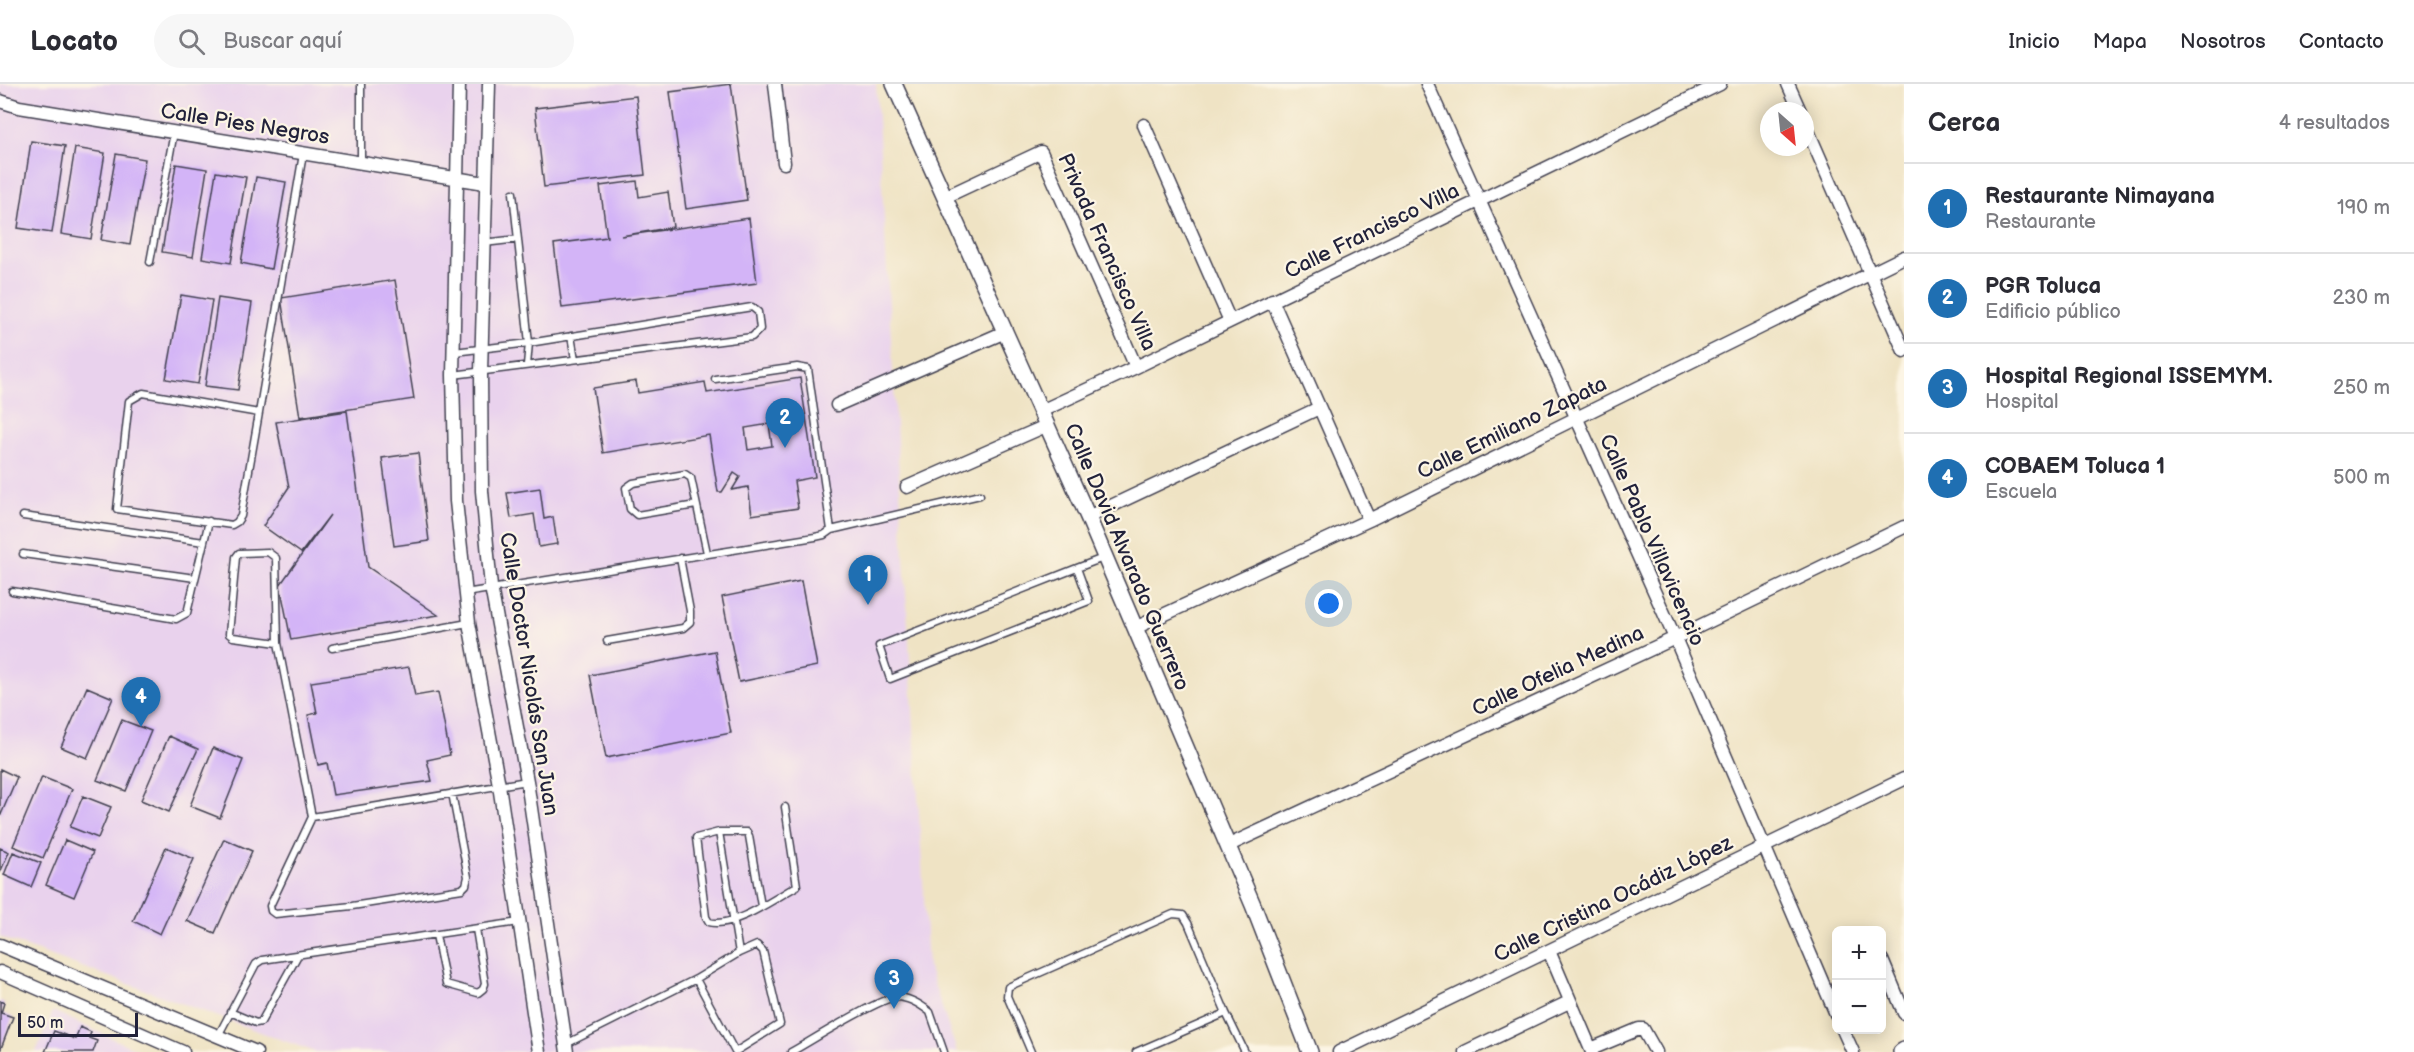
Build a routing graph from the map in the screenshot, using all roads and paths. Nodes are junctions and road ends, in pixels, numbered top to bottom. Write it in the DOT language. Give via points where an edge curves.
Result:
graph roads {
  1 [pos="361,84"];
  2 [pos="459,84"];
  3 [pos="489,84"];
  4 [pos="775,84"];
  5 [pos="894,84"];
  6 [pos="1427,84"];
  7 [pos="1720,84"];
  8 [pos="1788,84"];
  9 [pos="0,101"];
  10 [pos="1796,102"];
  11 [pos="1144,125"];
  12 [pos="174,132"];
  13 [pos="1814,145"];
  14 [pos="303,153"];
  15 [pos="361,163"];
  16 [pos="784,163"];
  17 [pos="457,180"];
  18 [pos="485,183"];
  19 [pos="513,193"];
  20 [pos="945,196"];
  21 [pos="1479,202"];
  22 [pos="518,239"];
  23 [pos="484,243"];
  24 [pos="1904,257"];
  25 [pos="150,262"];
  26 [pos="1869,273"];
  27 [pos="1272,300"];
  28 [pos="1230,321"];
  29 [pos="1005,332"];
  30 [pos="571,336"];
  31 [pos="529,343"];
  32 [pos="481,350"];
  33 [pos="1904,351"];
  34 [pos="454,352"];
  35 [pos="574,359"];
  36 [pos="527,365"];
  37 [pos="1136,367"];
  38 [pos="481,372"];
  39 [pos="453,375"];
  40 [pos="715,379"];
  41 [pos="837,405"];
  42 [pos="1319,408"];
  43 [pos="259,413"];
  44 [pos="1044,418"];
  45 [pos="1577,418"];
  46 [pos="907,487"];
  47 [pos="980,495"];
  48 [pos="696,505"];
  49 [pos="23,516"];
  50 [pos="1088,517"];
  51 [pos="1369,520"];
  52 [pos="209,521"];
  53 [pos="1904,527"];
  54 [pos="831,530"];
  55 [pos="204,542"];
  56 [pos="23,554"];
  57 [pos="707,554"];
  58 [pos="1105,557"];
  59 [pos="680,558"];
  60 [pos="1077,568"];
  61 [pos="195,578"];
  62 [pos="491,587"];
  63 [pos="12,591"];
  64 [pos="465,593"];
  65 [pos="469,623"];
  66 [pos="1135,628"];
  67 [pos="1675,638"];
  68 [pos="607,641"];
  69 [pos="278,643"];
  70 [pos="332,648"];
  71 [pos="1904,780"];
  72 [pos="526,781"];
  73 [pos="499,785"];
  74 [pos="452,793"];
  75 [pos="785,807"];
  76 [pos="312,817"];
  77 [pos="719,832"];
  78 [pos="1227,846"];
  79 [pos="1765,847"];
  80 [pos="761,906"];
  81 [pos="734,920"];
  82 [pos="519,922"];
  83 [pos="476,928"];
  84 [pos="436,935"];
  85 [pos="0,945"];
  86 [pos="1549,951"];
  87 [pos="739,953"];
  88 [pos="298,955"];
  89 [pos="0,972"];
  90 [pos="1886,972"];
  91 [pos="696,980"];
  92 [pos="1569,1002"];
  93 [pos="1832,1005"];
  94 [pos="230,1012"];
  95 [pos="1226,1013"];
  96 [pos="1904,1013"];
  97 [pos="1845,1034"];
  98 [pos="218,1036"];
  99 [pos="567,1048"];
  100 [pos="1591,1051"];
  101 [pos="183,1052"];
  102 [pos="256,1052"];
  103 [pos="539,1052"];
  104 [pos="735,1052"];
  105 [pos="791,1052"];
  106 [pos="944,1052"];
  107 [pos="1031,1052"];
  108 [pos="1136,1052"];
  109 [pos="1245,1052"];
  110 [pos="1310,1052"];
  111 [pos="1339,1052"];
  112 [pos="1464,1052"];
  113 [pos="1656,1052"];
  114 [pos="1853,1052"];
  1 -- 15 [label="lane"];
  2 -- 17 [label="street"];
  3 -- 18 [label="street, Calle Doctor Nicolás San Juan"];
  4 -- 16 [label="street"];
  5 -- 20 [label="street, Calle David Alvarado Guerrero"];
  6 -- 21 [label="street, Calle Pablo Villavicencio"];
  7 -- 21 [label="street, Calle Francisco Villa"];
  8 -- 10 [label="street"];
  9 -- 12 [label="street, Calle Pies Negros"];
  11 -- 28 [label="street"];
  12 -- 14 [label="street, Calle Pies Negros"];
  12 -- 25 [label="lane"];
  13 -- 26 [label="street"];
  14 -- 15 [label="street, Calle Pies Negros"];
  14 -- 43 [label="lane"];
  15 -- 17 [label="street, Calle Pies Negros"];
  17 -- 18 [label="street, Calle Pies Negros"];
  17 -- 34 [label="street"];
  18 -- 23 [label="street, Calle Doctor Nicolás San Juan"];
  19 -- 22 [label="lane"];
  20 -- 29 [label="street, Calle David Alvarado Guerrero"];
  20 -- 37 [label="street, Privada Francisco Villa" via="1041,152"];
  21 -- 27 [label="street, Calle Francisco Villa"];
  21 -- 45 [label="street, Calle Pablo Villavicencio"];
  22 -- 23 [label="lane"];
  22 -- 31 [label="lane"];
  23 -- 32 [label="street, Calle Doctor Nicolás San Juan"];
  24 -- 26 [label="street, Calle Emiliano Zapata"];
  26 -- 33 [label="street"];
  26 -- 45 [label="street, Calle Emiliano Zapata"];
  27 -- 28 [label="street, Calle Francisco Villa"];
  27 -- 42 [label="street"];
  28 -- 37 [label="street, Calle Francisco Villa"];
  29 -- 41 [label="street"];
  29 -- 44 [label="street, Calle David Alvarado Guerrero"];
  30 -- 31 [label="lane"];
  30 -- 35 [label="lane"];
  30 -- 35 [label="lane" via="752,307 758,312 760,329 752,338"];
  31 -- 32 [label="lane"];
  31 -- 36 [label="lane"];
  32 -- 34 [label="lane"];
  32 -- 38 [label="street, Calle Doctor Nicolás San Juan"];
  34 -- 39 [label="street"];
  35 -- 36 [label="lane"];
  36 -- 38 [label="lane"];
  37 -- 44 [label="street, Calle Francisco Villa"];
  38 -- 39 [label="lane"];
  38 -- 62 [label="street, Calle Doctor Nicolás San Juan" via="482,491"];
  39 -- 64 [label="street" via="456,501"];
  40 -- 54 [label="lane" via="797,367 808,369"];
  42 -- 50 [label="street"];
  42 -- 51 [label="street"];
  43 -- 52 [label="lane" via="241,516 232,525"];
  43 -- 52 [label="lane" via="143,393 129,401 117,508"];
  44 -- 46 [label="street, Calle Francisco Villa"];
  44 -- 50 [label="street, Calle David Alvarado Guerrero"];
  45 -- 51 [label="street, Calle Emiliano Zapata"];
  45 -- 67 [label="street, Calle Pablo Villavicencio"];
  47 -- 54 [label="lane"];
  48 -- 48 [label="lane" via="690,478 685,474 633,483 626,488 630,509 637,515"];
  48 -- 57 [label="lane"];
  49 -- 55 [label="lane"];
  50 -- 58 [label="street, Calle David Alvarado Guerrero"];
  51 -- 66 [label="street, Calle Emiliano Zapata"];
  52 -- 55 [label="lane"];
  53 -- 67 [label="street, Calle Ofelia Medina"];
  54 -- 57 [label="lane" via="815,537"];
  55 -- 61 [label="lane"];
  56 -- 61 [label="lane"];
  57 -- 59 [label="lane"];
  58 -- 60 [label="lane"];
  58 -- 66 [label="street, Calle David Alvarado Guerrero"];
  59 -- 62 [label="lane"];
  59 -- 68 [label="lane" via="690,622 683,628"];
  60 -- 60 [label="lane" via="1089,601 890,679 879,646"];
  61 -- 63 [label="lane" via="187,614 176,619"];
  62 -- 64 [label="lane"];
  62 -- 72 [label="street, Calle Doctor Nicolás San Juan"];
  64 -- 65 [label="street"];
  65 -- 70 [label="lane"];
  65 -- 73 [label="street"];
  66 -- 78 [label="street, Calle David Alvarado Guerrero"];
  67 -- 78 [label="street, Calle Ofelia Medina"];
  67 -- 79 [label="street, Calle Pablo Villavicencio"];
  69 -- 69 [label="lane" via="229,634 239,554 268,552 276,558"];
  69 -- 76 [label="lane"];
  71 -- 79 [label="street, Calle Cristina Ocádiz López"];
  72 -- 73 [label="lane"];
  72 -- 99 [label="street, Calle Doctor Nicolás San Juan"];
  73 -- 74 [label="lane"];
  73 -- 82 [label="street"];
  74 -- 76 [label="lane"];
  74 -- 76 [label="lane" via="468,877 462,889 275,914 270,906"];
  75 -- 80 [label="lane" via="797,886"];
  77 -- 80 [label="lane" via="747,832"];
  77 -- 81 [label="lane"];
  77 -- 81 [label="lane" via="696,838 706,917 714,923"];
  78 -- 110 [label="street, Calle David Alvarado Guerrero"];
  79 -- 86 [label="street, Calle Cristina Ocádiz López"];
  79 -- 93 [label="street, Calle Pablo Villavicencio"];
  80 -- 81 [label="lane"];
  81 -- 87 [label="lane"];
  82 -- 83 [label="lane"];
  82 -- 103 [label="street"];
  83 -- 84 [label="lane"];
  83 -- 84 [label="lane" via="485,984 478,993 446,984"];
  84 -- 88 [label="lane"];
  85 -- 98 [label="street"];
  86 -- 92 [label="street"];
  86 -- 111 [label="street, Calle Cristina Ocádiz López"];
  87 -- 91 [label="lane"];
  87 -- 104 [label="lane" via="761,946 780,1019 777,1028"];
  88 -- 94 [label="lane" via="256,964"];
  88 -- 94 [label="lane" via="261,1022"];
  89 -- 101 [label="street"];
  90 -- 96 [label="street"];
  91 -- 99 [label="lane"];
  91 -- 104 [label="lane"];
  92 -- 100 [label="street"];
  92 -- 112 [label="street"];
  94 -- 98 [label="lane"];
  95 -- 107 [label="lane" via="1188,923 1183,915 1173,914 1008,987 1007,996"];
  95 -- 108 [label="lane"];
  95 -- 109 [label="lane"];
  97 -- 114 [label="street"];
  98 -- 102 [label="street"];
  100 -- 113 [label="street" via="1643,1029"];
  105 -- 106 [label="lane" via="894,997 919,1004 930,1012"];
}
